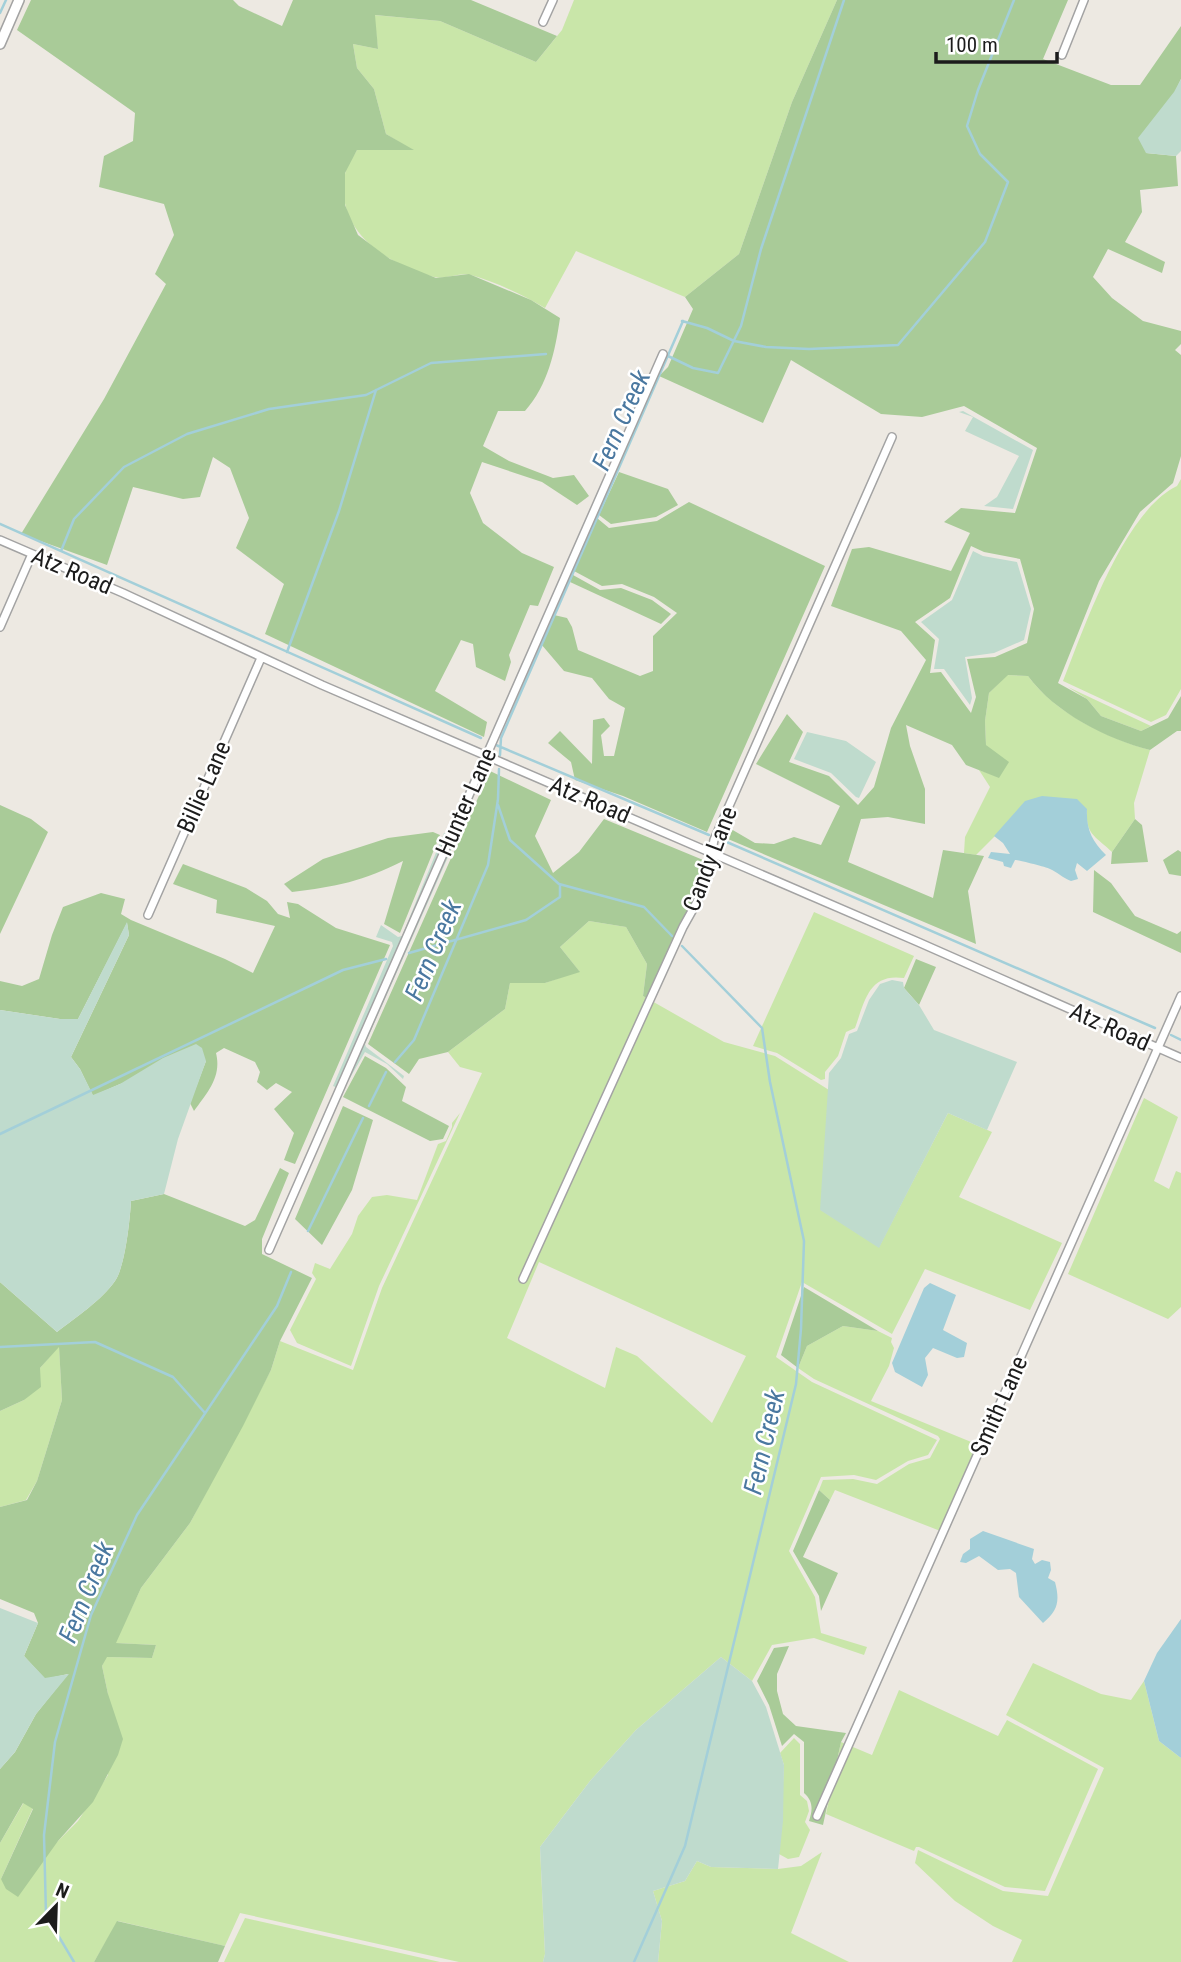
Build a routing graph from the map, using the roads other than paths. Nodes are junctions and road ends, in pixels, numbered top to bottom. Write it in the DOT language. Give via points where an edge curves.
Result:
graph roads {
  1 [pos="19,0"];
  2 [pos="553,0"];
  3 [pos="1084,0"];
  4 [pos="543,22"];
  5 [pos="0,44"];
  6 [pos="1062,55"];
  7 [pos="663,354"];
  8 [pos="892,436"];
  9 [pos="0,540"];
  10 [pos="32,554"];
  11 [pos="0,627"];
  12 [pos="261,659"];
  13 [pos="486,756"];
  14 [pos="710,852"];
  15 [pos="148,915"];
  16 [pos="1181,996"];
  17 [pos="1157,1048"];
  18 [pos="1181,1058"];
  19 [pos="269,1250"];
  20 [pos="523,1279"];
  21 [pos="817,1815"];
  1 -- 5 [label="street"];
  2 -- 4 [label="street"];
  3 -- 6 [label="street"];
  7 -- 13 [label="street, Hunter Lane"];
  8 -- 14 [label="street, Candy Lane"];
  9 -- 10 [label="street, Atz Road"];
  10 -- 11 [label="street"];
  10 -- 12 [label="street, Atz Road"];
  12 -- 13 [label="street, Atz Road"];
  12 -- 15 [label="street, Billie Lane"];
  13 -- 14 [label="street, Atz Road"];
  13 -- 19 [label="street, Hunter Lane"];
  14 -- 17 [label="street, Atz Road"];
  14 -- 20 [label="street, Candy Lane" via="697,902"];
  16 -- 17 [label="street, Smith Lane"];
  17 -- 18 [label="street, Atz Road"];
  17 -- 21 [label="street, Smith Lane"];
}
